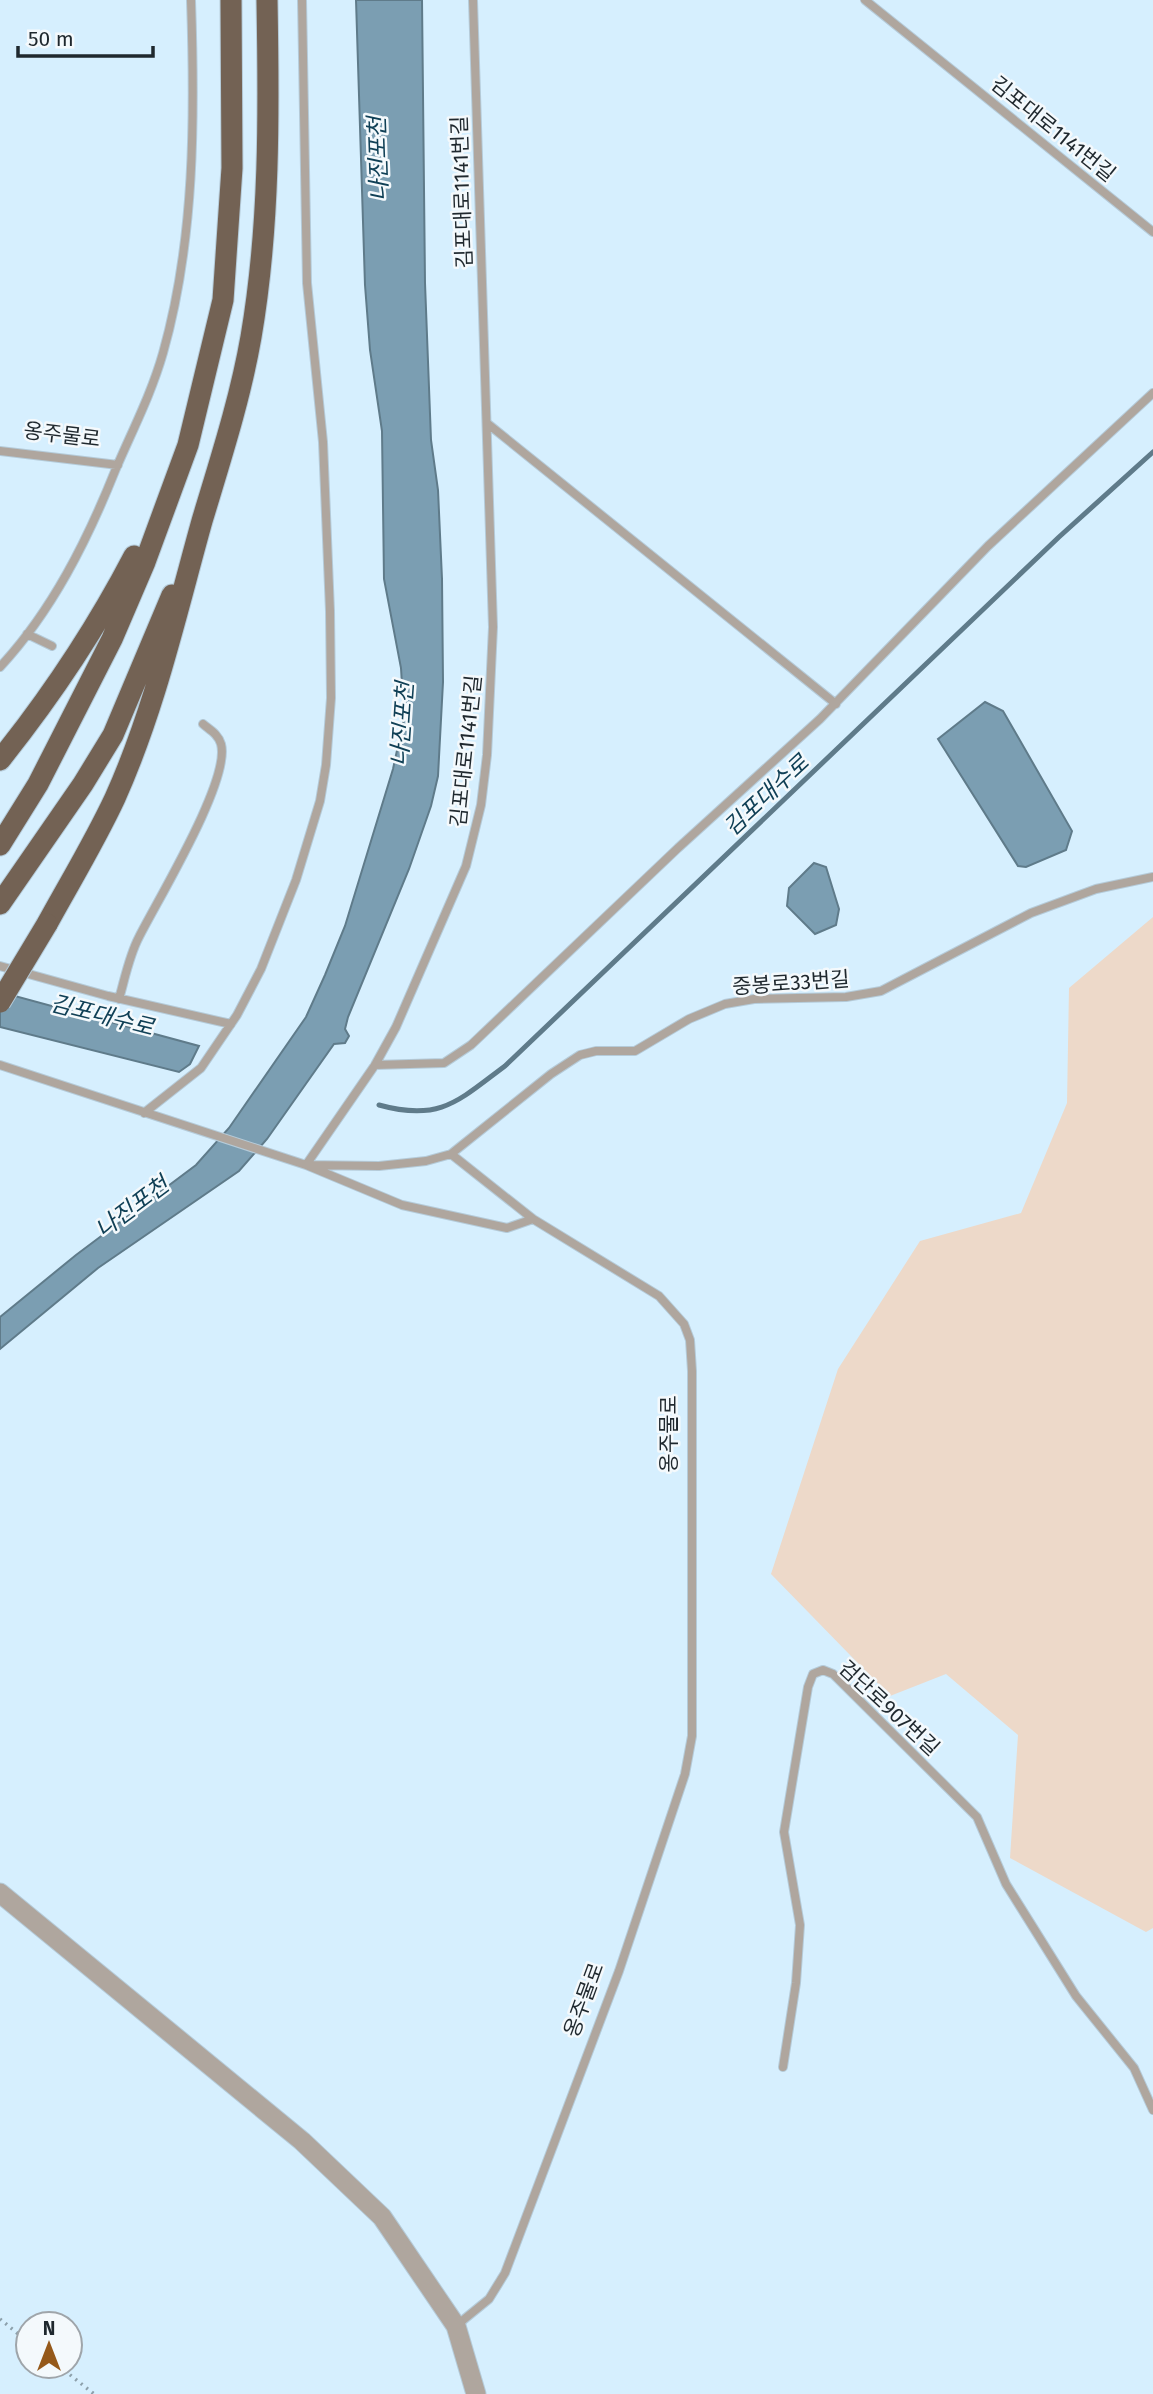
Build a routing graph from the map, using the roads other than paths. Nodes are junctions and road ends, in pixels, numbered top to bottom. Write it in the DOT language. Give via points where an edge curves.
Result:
graph roads {
  1 [pos="191,0"];
  2 [pos="231,0"];
  3 [pos="267,0"];
  4 [pos="302,0"];
  5 [pos="473,0"];
  6 [pos="865,0"];
  7 [pos="1153,232"];
  8 [pos="1153,393"];
  9 [pos="488,424"];
  10 [pos="0,451"];
  11 [pos="118,465"];
  12 [pos="172,483"];
  13 [pos="202,522"];
  14 [pos="27,634"];
  15 [pos="52,646"];
  16 [pos="0,667"];
  17 [pos="836,704"];
  18 [pos="203,724"];
  19 [pos="0,760"];
  20 [pos="0,845"];
  21 [pos="1153,877"];
  22 [pos="0,904"];
  23 [pos="0,966"];
  24 [pos="119,999"];
  25 [pos="0,1002"];
  26 [pos="231,1024"];
  27 [pos="0,1065"];
  28 [pos="374,1065"];
  29 [pos="144,1113"];
  30 [pos="451,1154"];
  31 [pos="306,1165"];
  32 [pos="533,1219"];
  33 [pos="0,1893"];
  34 [pos="783,2067"];
  35 [pos="1153,2110"];
  36 [pos="456,2326"];
  37 [pos="476,2394"];
  1 -- 11 [label="lane" via="191,158 182,253 163,351"];
  2 -- 12 [label="highway" via="232,168 223,300 188,444"];
  3 -- 13 [label="highway" via="267,143 251,338"];
  4 -- 26 [label="lane" via="307,283 323,442 331,611 329,737 320,802 296,880 272,946"];
  5 -- 9 [label="lane, 김포대로1141번길"];
  6 -- 7 [label="lane, 김포대로1141번길"];
  8 -- 17 [label="lane" via="988,546"];
  9 -- 17 [label="lane"];
  9 -- 28 [label="lane, 김포대로1141번길" via="492,661 481,805 466,866 411,997"];
  10 -- 11 [label="lane, 옹주물로"];
  11 -- 14 [label="lane" via="75,559"];
  12 -- 19 [label="highway" via="100,620 46,702"];
  12 -- 20 [label="highway" via="112,639"];
  13 -- 22 [label="highway" via="113,735"];
  13 -- 25 [label="highway, bridge" via="165,661 115,798"];
  14 -- 15 [label="lane"];
  14 -- 16 [label="lane"];
  17 -- 28 [label="lane" via="471,1045 444,1063"];
  18 -- 24 [label="lane" via="221,745 219,766 201,816 139,937"];
  21 -- 30 [label="lane, 중봉로33번길" via="1096,889 1031,913 881,991 725,1004 635,1051 580,1055"];
  23 -- 24 [label="lane"];
  24 -- 26 [label="lane"];
  26 -- 29 [label="lane" via="201,1068"];
  27 -- 29 [label="lane"];
  28 -- 31 [label="lane, 김포대로1141번길"];
  29 -- 31 [label="lane"];
  30 -- 31 [label="lane" via="379,1167"];
  30 -- 32 [label="lane, 옹주물로"];
  31 -- 32 [label="lane" via="402,1205 507,1228"];
  32 -- 36 [label="lane, 옹주물로" via="659,1296 690,1340 692,1737 685,1774 645,1895 526,2222 499,2286"];
  33 -- 36 [label="street" via="302,2141 382,2217"];
  34 -- 35 [label="lane, 검단로907번길" via="800,1933 784,1832 807,1687 813,1674 823,1670 833,1674 977,1817 1006,1884 1076,1996 1134,2068"];
  36 -- 37 [label="street"];
}
